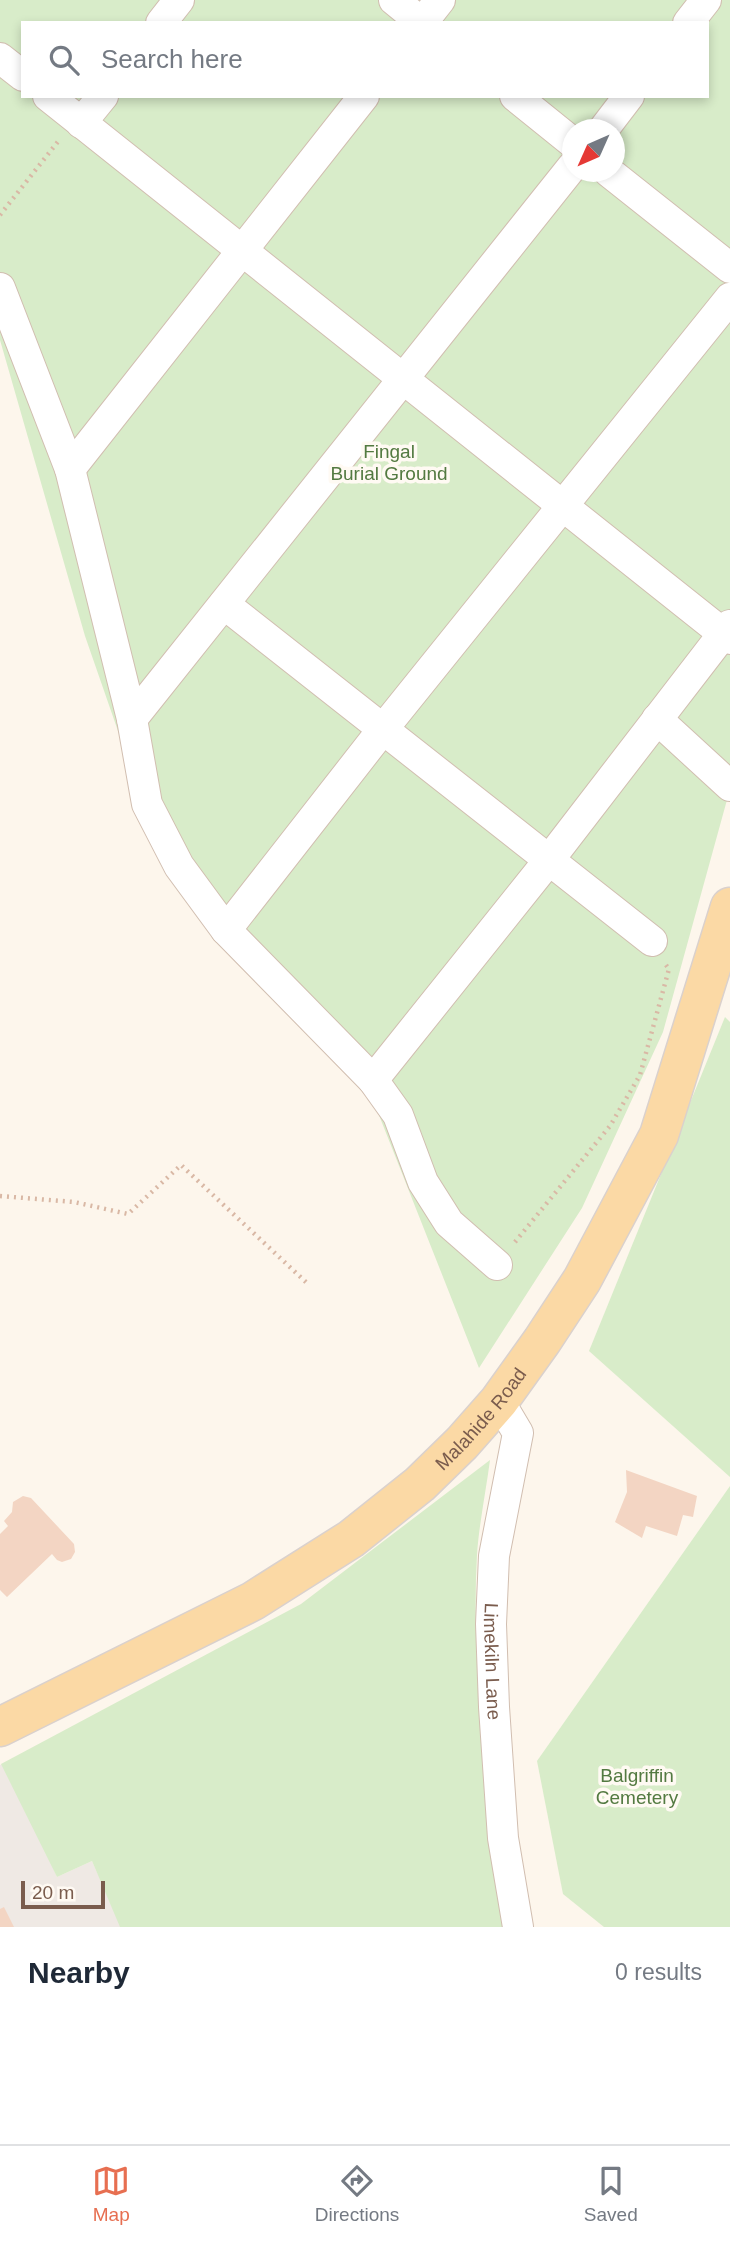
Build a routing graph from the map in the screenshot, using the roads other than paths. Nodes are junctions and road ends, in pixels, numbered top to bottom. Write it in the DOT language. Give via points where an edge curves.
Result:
graph roads {
  1 [pos="179,0"];
  2 [pos="394,0"];
  3 [pos="440,0"];
  4 [pos="706,0"];
  5 [pos="163,21"];
  6 [pos="420,21"];
  7 [pos="424,21"];
  8 [pos="690,21"];
  9 [pos="0,58"];
  10 [pos="21,74"];
  11 [pos="50,98"];
  12 [pos="101,98"];
  13 [pos="361,98"];
  14 [pos="517,98"];
  15 [pos="627,98"];
  16 [pos="611,119"];
  17 [pos="79,121"];
  18 [pos="562,134"];
  19 [pos="562,180"];
  20 [pos="622,182"];
  21 [pos="241,250"];
  22 [pos="730,268"];
  23 [pos="0,288"];
  24 [pos="730,298"];
  25 [pos="403,379"];
  26 [pos="69,469"];
  27 [pos="563,506"];
  28 [pos="224,604"];
  29 [pos="728,632"];
  30 [pos="132,719"];
  31 [pos="657,719"];
  32 [pos="383,729"];
  33 [pos="730,786"];
  34 [pos="549,860"];
  35 [pos="730,907"];
  36 [pos="226,929"];
  37 [pos="652,940"];
  38 [pos="373,1080"];
  39 [pos="497,1265"];
  40 [pos="499,1401"];
  41 [pos="0,1727"];
  42 [pos="518,1927"];
  1 -- 5 [label="street"];
  2 -- 6 [label="street"];
  3 -- 7 [label="street"];
  4 -- 8 [label="street"];
  9 -- 10 [label="street"];
  11 -- 17 [label="street"];
  12 -- 17 [label="street"];
  13 -- 21 [label="street"];
  14 -- 18 [label="street"];
  15 -- 16 [label="street"];
  17 -- 21 [label="street"];
  19 -- 25 [label="street"];
  20 -- 22 [label="street"];
  21 -- 25 [label="street"];
  21 -- 26 [label="street"];
  23 -- 26 [label="street"];
  24 -- 27 [label="street"];
  25 -- 27 [label="street"];
  25 -- 28 [label="street"];
  26 -- 30 [label="street"];
  27 -- 29 [label="street"];
  27 -- 32 [label="street"];
  28 -- 30 [label="street"];
  28 -- 32 [label="street"];
  29 -- 31 [label="street"];
  30 -- 36 [label="street" via="147,804 179,866"];
  31 -- 33 [label="street"];
  31 -- 34 [label="street"];
  32 -- 34 [label="street"];
  32 -- 36 [label="street"];
  34 -- 37 [label="street"];
  34 -- 38 [label="street"];
  35 -- 40 [label="main road, Malahide Road" via="659,1135 582,1280"];
  36 -- 38 [label="street"];
  38 -- 39 [label="street" via="398,1115 423,1182 449,1223"];
  40 -- 41 [label="main road, Malahide Road" via="420,1484 351,1539 253,1601"];
  40 -- 42 [label="street, Limekiln Lane" via="518,1433 494,1556 491,1624 503,1838"];
}
